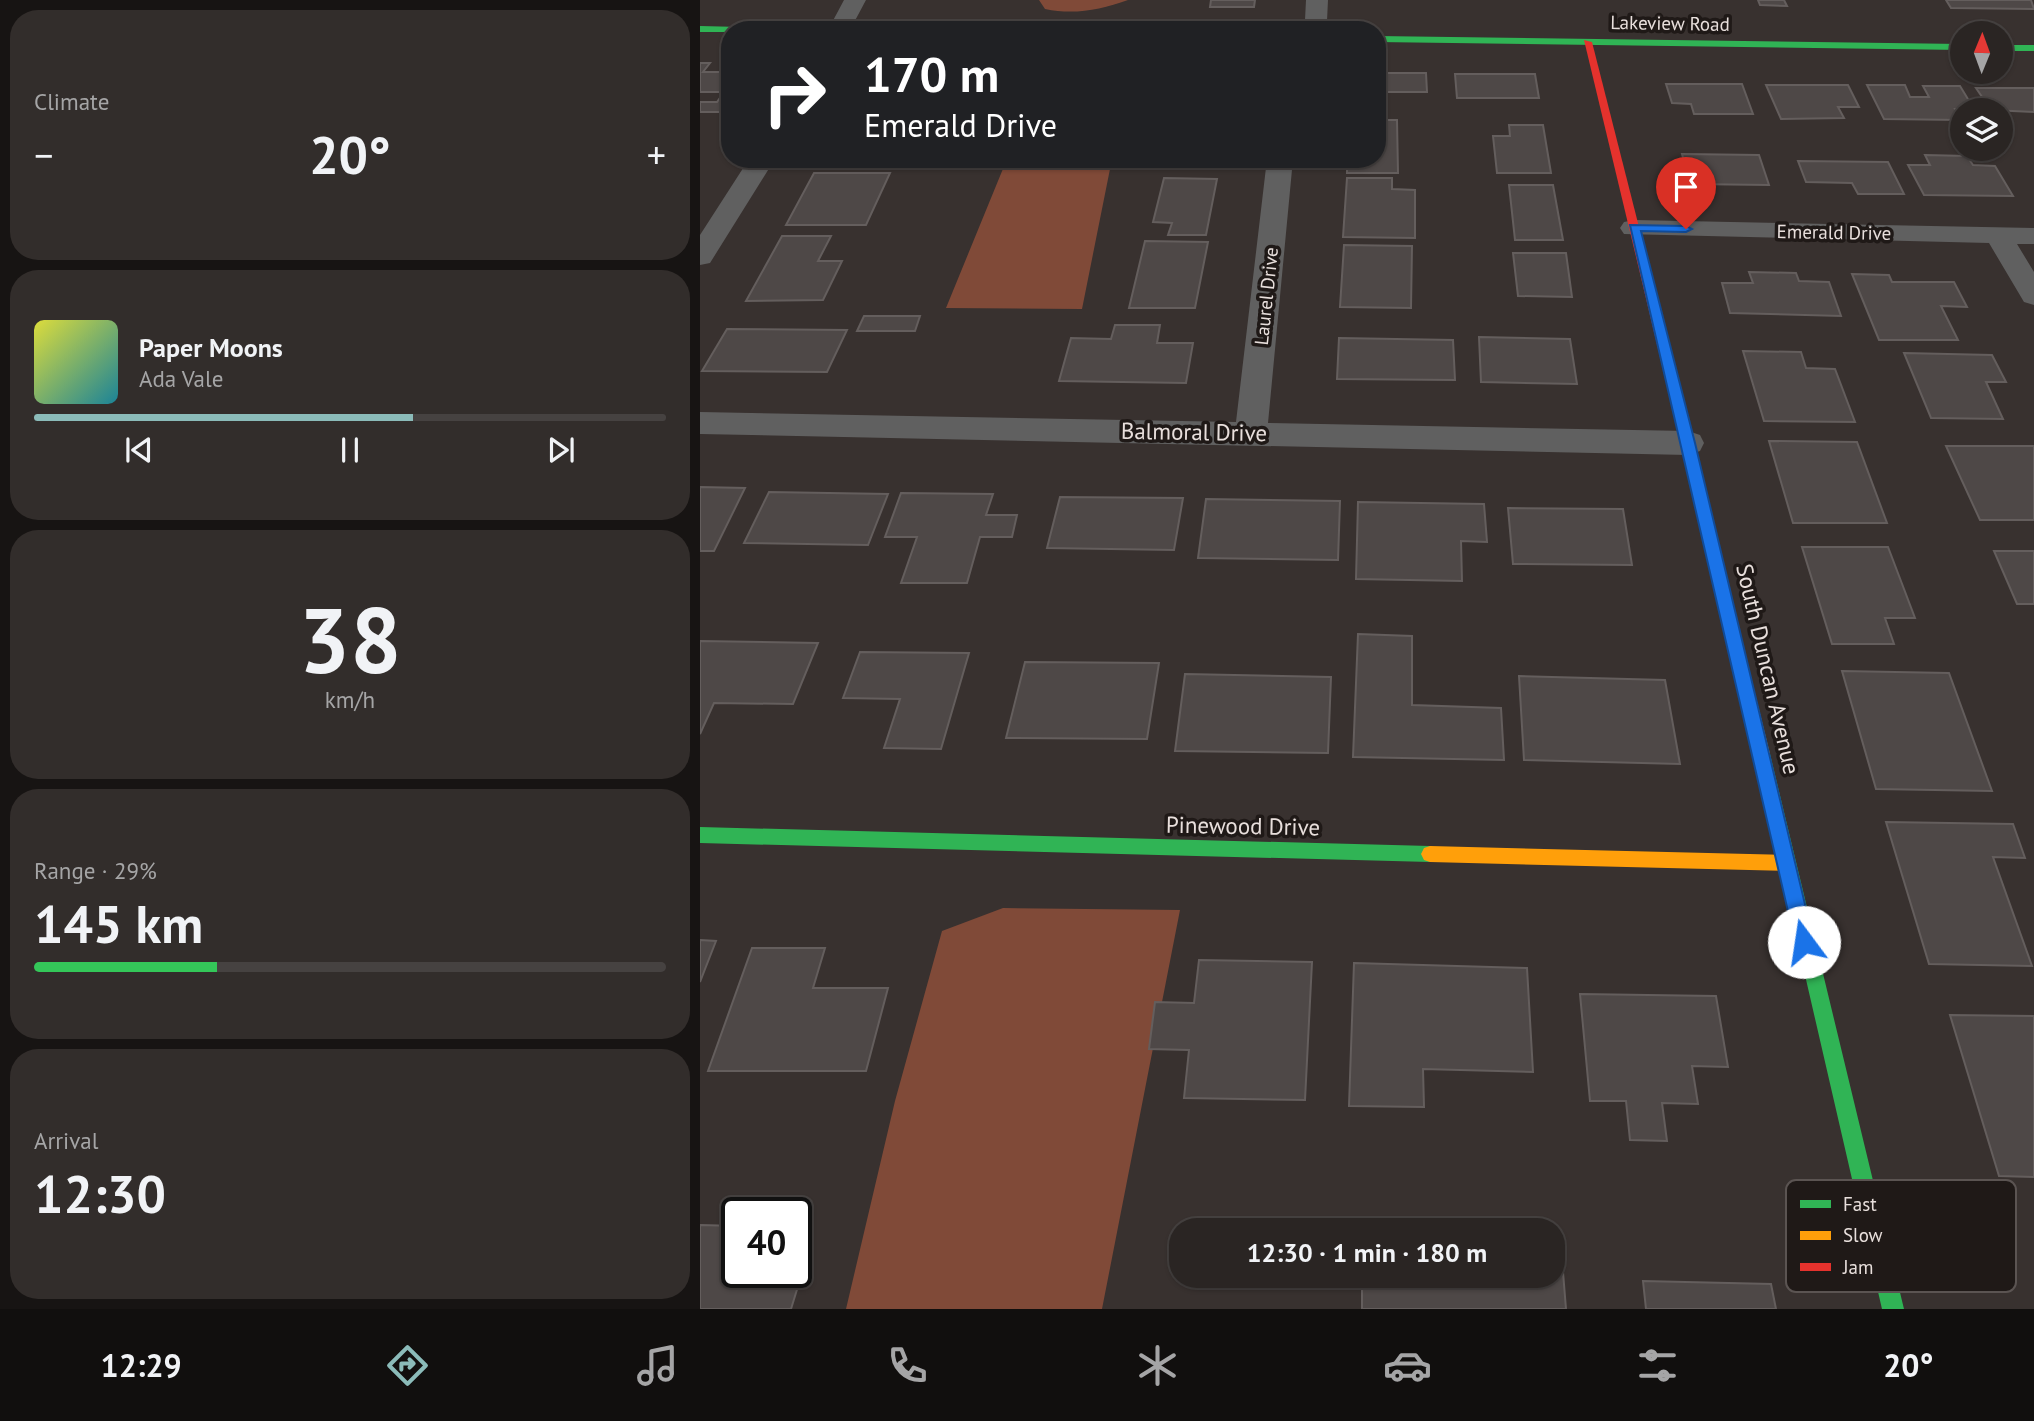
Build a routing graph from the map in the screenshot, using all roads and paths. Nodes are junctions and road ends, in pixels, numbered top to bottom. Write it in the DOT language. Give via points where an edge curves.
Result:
graph roads {
  1 [pos="855,0"];
  2 [pos="1317,0"];
  3 [pos="844,21"];
  4 [pos="1316,21"];
  5 [pos="700,29"];
  6 [pos="721,30"];
  7 [pos="1386,39"];
  8 [pos="1587,43"];
  9 [pos="1950,47"];
  10 [pos="2013,48"];
  11 [pos="2034,48"];
  12 [pos="756,168"];
  13 [pos="1279,168"];
  14 [pos="1634,228"];
  15 [pos="1998,235"];
  16 [pos="2034,236"];
  17 [pos="700,257"];
  18 [pos="2034,296"];
  19 [pos="700,423"];
  20 [pos="1251,433"];
  21 [pos="1688,443"];
  22 [pos="700,835"];
  23 [pos="1785,863"];
  24 [pos="1862,1180"];
  1 -- 3 [label="street"];
  2 -- 4 [label="street"];
  5 -- 6 [label="street"];
  7 -- 8 [label="street, Lakeview Road"];
  8 -- 9 [label="street, Lakeview Road"];
  8 -- 14 [label="street, South Duncan Avenue"];
  10 -- 11 [label="street"];
  12 -- 17 [label="street"];
  13 -- 20 [label="street, Laurel Drive"];
  14 -- 15 [label="street, Emerald Drive"];
  14 -- 21 [label="street, South Duncan Avenue"];
  15 -- 16 [label="street, Emerald Drive"];
  15 -- 18 [label="street"];
  19 -- 20 [label="street, Balmoral Drive"];
  20 -- 21 [label="street, Balmoral Drive"];
  21 -- 23 [label="street, South Duncan Avenue"];
  22 -- 23 [label="street, Pinewood Drive"];
  23 -- 24 [label="street, South Duncan Avenue"];
}
